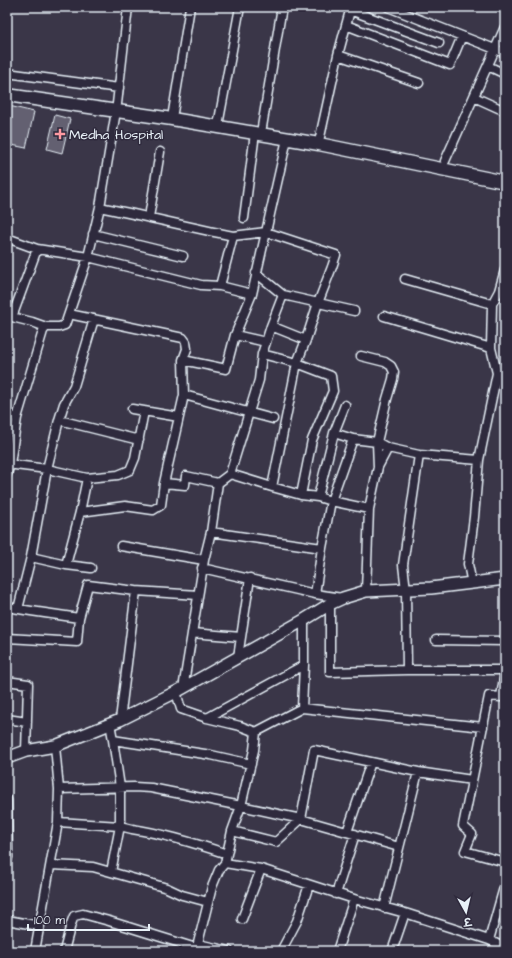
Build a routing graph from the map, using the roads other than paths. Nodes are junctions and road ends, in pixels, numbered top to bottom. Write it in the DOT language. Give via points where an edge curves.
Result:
graph roads {
  1 [pos="128,7"];
  2 [pos="190,7"];
  3 [pos="240,7"];
  4 [pos="282,7"];
  5 [pos="388,7"];
  6 [pos="350,9"];
  7 [pos="346,25"];
  8 [pos="505,27"];
  9 [pos="462,36"];
  10 [pos="439,43"];
  11 [pos="495,49"];
  12 [pos="505,54"];
  13 [pos="338,55"];
  14 [pos="488,66"];
  15 [pos="7,73"];
  16 [pos="505,74"];
  17 [pos="419,83"];
  18 [pos="7,88"];
  19 [pos="119,88"];
  20 [pos="7,95"];
  21 [pos="474,97"];
  22 [pos="117,108"];
  23 [pos="505,111"];
  24 [pos="173,112"];
  25 [pos="225,124"];
  26 [pos="258,130"];
  27 [pos="320,137"];
  28 [pos="287,139"];
  29 [pos="160,152"];
  30 [pos="445,161"];
  31 [pos="505,174"];
  32 [pos="505,182"];
  33 [pos="100,207"];
  34 [pos="149,217"];
  35 [pos="244,218"];
  36 [pos="266,232"];
  37 [pos="93,234"];
  38 [pos="233,236"];
  39 [pos="7,238"];
  40 [pos="37,249"];
  41 [pos="183,256"];
  42 [pos="88,257"];
  43 [pos="505,270"];
  44 [pos="256,274"];
  45 [pos="405,279"];
  46 [pos="220,286"];
  47 [pos="252,294"];
  48 [pos="283,295"];
  49 [pos="318,302"];
  50 [pos="492,304"];
  51 [pos="354,311"];
  52 [pos="69,314"];
  53 [pos="9,316"];
  54 [pos="384,316"];
  55 [pos="94,319"];
  56 [pos="271,326"];
  57 [pos="46,327"];
  58 [pos="235,335"];
  59 [pos="306,340"];
  60 [pos="266,342"];
  61 [pos="491,348"];
  62 [pos="262,354"];
  63 [pos="361,356"];
  64 [pos="183,360"];
  65 [pos="297,363"];
  66 [pos="501,374"];
  67 [pos="184,395"];
  68 [pos="345,405"];
  69 [pos="132,409"];
  70 [pos="144,411"];
  71 [pos="249,412"];
  72 [pos="7,415"];
  73 [pos="179,417"];
  74 [pos="17,418"];
  75 [pos="273,419"];
  76 [pos="59,420"];
  77 [pos="334,433"];
  78 [pos="353,439"];
  79 [pos="138,440"];
  80 [pos="377,442"];
  81 [pos="388,448"];
  82 [pos="419,455"];
  83 [pos="478,460"];
  84 [pos="9,464"];
  85 [pos="378,467"];
  86 [pos="47,469"];
  87 [pos="7,474"];
  88 [pos="230,474"];
  89 [pos="87,478"];
  90 [pos="164,482"];
  91 [pos="218,483"];
  92 [pos="272,487"];
  93 [pos="301,495"];
  94 [pos="318,497"];
  95 [pos="331,501"];
  96 [pos="369,509"];
  97 [pos="80,512"];
  98 [pos="211,532"];
  99 [pos="121,546"];
  100 [pos="322,548"];
  101 [pos="30,557"];
  102 [pos="203,564"];
  103 [pos="66,565"];
  104 [pos="90,568"];
  105 [pos="250,578"];
  106 [pos="505,579"];
  107 [pos="472,584"];
  108 [pos="406,590"];
  109 [pos="136,591"];
  110 [pos="366,591"];
  111 [pos="315,594"];
  112 [pos="198,595"];
  113 [pos="343,598"];
  114 [pos="330,604"];
  115 [pos="7,607"];
  116 [pos="18,609"];
  117 [pos="79,618"];
  118 [pos="304,620"];
  119 [pos="192,633"];
  120 [pos="241,637"];
  121 [pos="7,638"];
  122 [pos="436,640"];
  123 [pos="505,641"];
  124 [pos="238,657"];
  125 [pos="304,665"];
  126 [pos="407,670"];
  127 [pos="505,670"];
  128 [pos="7,681"];
  129 [pos="180,690"];
  130 [pos="302,708"];
  131 [pos="207,718"];
  132 [pos="7,719"];
  133 [pos="27,722"];
  134 [pos="115,722"];
  135 [pos="483,727"];
  136 [pos="256,732"];
  137 [pos="113,740"];
  138 [pos="55,746"];
  139 [pos="26,750"];
  140 [pos="7,758"];
  141 [pos="371,762"];
  142 [pos="251,764"];
  143 [pos="418,772"];
  144 [pos="472,780"];
  145 [pos="120,787"];
  146 [pos="59,789"];
  147 [pos="7,800"];
  148 [pos="241,806"];
  149 [pos="301,819"];
  150 [pos="58,822"];
  151 [pos="120,826"];
  152 [pos="232,831"];
  153 [pos="351,833"];
  154 [pos="399,847"];
  155 [pos="226,858"];
  156 [pos="7,860"];
  157 [pos="505,862"];
  158 [pos="51,865"];
  159 [pos="260,869"];
  160 [pos="111,872"];
  161 [pos="505,884"];
  162 [pos="309,885"];
  163 [pos="336,894"];
  164 [pos="354,899"];
  165 [pos="208,902"];
  166 [pos="384,908"];
  167 [pos="406,913"];
  168 [pos="242,919"];
  169 [pos="7,920"];
  170 [pos="40,926"];
  171 [pos="489,940"];
  172 [pos="197,948"];
  173 [pos="505,948"];
  174 [pos="35,951"];
  175 [pos="64,951"];
  176 [pos="229,951"];
  177 [pos="281,951"];
  178 [pos="337,951"];
  179 [pos="392,951"];
  1 -- 19 [label="street"];
  2 -- 24 [label="street"];
  3 -- 25 [label="street"];
  4 -- 26 [label="street"];
  5 -- 9 [label="street"];
  6 -- 7 [label="street"];
  6 -- 10 [label="street"];
  7 -- 9 [label="street" via="450,65"];
  7 -- 13 [label="street"];
  8 -- 11 [label="street"];
  9 -- 11 [label="street"];
  11 -- 12 [label="street"];
  11 -- 14 [label="street"];
  13 -- 17 [label="street"];
  13 -- 27 [label="street"];
  14 -- 16 [label="street"];
  14 -- 21 [label="street"];
  15 -- 19 [label="street"];
  18 -- 22 [label="main road"];
  19 -- 22 [label="street"];
  20 -- 22 [label="main road"];
  21 -- 23 [label="street"];
  21 -- 30 [label="street"];
  22 -- 24 [label="main road"];
  22 -- 25 [label="main road"];
  22 -- 33 [label="street"];
  24 -- 25 [label="main road"];
  25 -- 26 [label="main road"];
  26 -- 27 [label="main road"];
  26 -- 28 [label="main road"];
  26 -- 35 [label="street"];
  27 -- 30 [label="main road"];
  28 -- 32 [label="main road"];
  28 -- 36 [label="street"];
  29 -- 34 [label="street"];
  30 -- 31 [label="main road"];
  33 -- 34 [label="street"];
  33 -- 37 [label="street"];
  34 -- 38 [label="street"];
  36 -- 38 [label="street"];
  36 -- 44 [label="street"];
  36 -- 49 [label="street" via="336,255"];
  37 -- 41 [label="street"];
  37 -- 42 [label="street"];
  38 -- 46 [label="street"];
  39 -- 40 [label="street"];
  40 -- 42 [label="street"];
  40 -- 53 [label="street"];
  42 -- 46 [label="street" via="201,285"];
  42 -- 52 [label="street"];
  43 -- 50 [label="street"];
  44 -- 47 [label="street"];
  44 -- 48 [label="street"];
  45 -- 50 [label="street"];
  46 -- 47 [label="street"];
  47 -- 58 [label="street"];
  48 -- 49 [label="street"];
  48 -- 56 [label="street"];
  49 -- 51 [label="street"];
  49 -- 59 [label="street"];
  50 -- 61 [label="street"];
  52 -- 55 [label="street"];
  52 -- 57 [label="street" via="65,325"];
  53 -- 57 [label="street"];
  54 -- 61 [label="street"];
  55 -- 64 [label="street" via="183,338 187,349"];
  55 -- 76 [label="street" via="74,386"];
  56 -- 59 [label="street"];
  56 -- 60 [label="street"];
  57 -- 74 [label="street"];
  58 -- 60 [label="street"];
  58 -- 64 [label="street" via="226,369"];
  59 -- 65 [label="street"];
  60 -- 62 [label="street"];
  61 -- 66 [label="street"];
  62 -- 65 [label="street"];
  62 -- 71 [label="street"];
  63 -- 80 [label="street" via="385,362 394,372"];
  64 -- 67 [label="street"];
  65 -- 92 [label="street"];
  65 -- 93 [label="street" via="331,376 333,391 312,440"];
  66 -- 83 [label="street"];
  67 -- 71 [label="street"];
  67 -- 73 [label="street"];
  68 -- 77 [label="street"];
  69 -- 70 [label="street"];
  70 -- 73 [label="street"];
  70 -- 79 [label="street"];
  71 -- 75 [label="street"];
  71 -- 88 [label="street"];
  72 -- 74 [label="street"];
  73 -- 90 [label="street"];
  74 -- 84 [label="street"];
  76 -- 79 [label="street"];
  76 -- 86 [label="street"];
  77 -- 78 [label="street"];
  77 -- 94 [label="street"];
  78 -- 80 [label="street"];
  78 -- 95 [label="street"];
  79 -- 89 [label="street" via="130,470 118,475"];
  80 -- 81 [label="street"];
  80 -- 85 [label="street"];
  81 -- 82 [label="street"];
  81 -- 85 [label="street"];
  82 -- 83 [label="street"];
  82 -- 108 [label="street" via="403,565"];
  83 -- 107 [label="street" via="468,564"];
  84 -- 86 [label="street"];
  84 -- 87 [label="street"];
  85 -- 96 [label="street"];
  86 -- 89 [label="street"];
  86 -- 101 [label="street"];
  88 -- 91 [label="street"];
  88 -- 92 [label="street"];
  89 -- 97 [label="street"];
  90 -- 91 [label="street" via="185,485 186,476"];
  90 -- 97 [label="street" via="161,505 153,510 124,506"];
  91 -- 98 [label="street"];
  92 -- 93 [label="street"];
  93 -- 94 [label="street"];
  94 -- 95 [label="street"];
  95 -- 96 [label="street"];
  95 -- 100 [label="street"];
  96 -- 110 [label="street"];
  97 -- 103 [label="street"];
  98 -- 100 [label="street"];
  98 -- 102 [label="street"];
  99 -- 102 [label="street"];
  100 -- 111 [label="street"];
  101 -- 103 [label="street"];
  101 -- 116 [label="street"];
  102 -- 105 [label="street"];
  102 -- 112 [label="street"];
  103 -- 104 [label="street"];
  105 -- 111 [label="street"];
  105 -- 120 [label="street"];
  106 -- 107 [label="street"];
  107 -- 108 [label="street"];
  108 -- 110 [label="street"];
  108 -- 126 [label="street"];
  109 -- 112 [label="street"];
  109 -- 117 [label="street" via="88,585"];
  109 -- 134 [label="street"];
  110 -- 113 [label="street"];
  111 -- 113 [label="street"];
  112 -- 119 [label="street"];
  113 -- 114 [label="street"];
  114 -- 118 [label="street"];
  114 -- 126 [label="street" via="330,672"];
  115 -- 116 [label="street"];
  116 -- 117 [label="street"];
  117 -- 121 [label="street" via="77,642"];
  118 -- 124 [label="street"];
  118 -- 125 [label="street"];
  119 -- 120 [label="street"];
  119 -- 129 [label="street"];
  120 -- 124 [label="street"];
  122 -- 123 [label="street"];
  124 -- 129 [label="street"];
  125 -- 130 [label="street"];
  125 -- 131 [label="street"];
  126 -- 127 [label="street"];
  127 -- 135 [label="street" via="501,697 489,696"];
  128 -- 133 [label="street" via="28,684"];
  129 -- 131 [label="street" via="181,709"];
  129 -- 134 [label="street"];
  130 -- 135 [label="street"];
  130 -- 136 [label="street"];
  131 -- 136 [label="street"];
  132 -- 133 [label="street"];
  133 -- 139 [label="street"];
  134 -- 137 [label="street"];
  134 -- 138 [label="street"];
  135 -- 144 [label="street"];
  136 -- 142 [label="street"];
  137 -- 142 [label="street" via="212,755"];
  137 -- 145 [label="street"];
  138 -- 139 [label="street"];
  138 -- 146 [label="street"];
  139 -- 140 [label="street"];
  141 -- 143 [label="street"];
  141 -- 149 [label="street" via="314,750"];
  141 -- 153 [label="street"];
  142 -- 148 [label="street"];
  143 -- 144 [label="street"];
  143 -- 154 [label="street"];
  144 -- 157 [label="street" via="463,826 472,834 465,851"];
  145 -- 146 [label="street"];
  145 -- 148 [label="street" via="151,788"];
  145 -- 151 [label="street"];
  146 -- 150 [label="street"];
  147 -- 156 [label="street"];
  148 -- 149 [label="street"];
  148 -- 152 [label="street"];
  149 -- 152 [label="street" via="276,842"];
  149 -- 153 [label="street"];
  150 -- 151 [label="street"];
  150 -- 158 [label="street"];
  151 -- 155 [label="street" via="200,844"];
  151 -- 160 [label="street"];
  152 -- 155 [label="street"];
  153 -- 154 [label="street"];
  153 -- 163 [label="street"];
  154 -- 166 [label="street"];
  155 -- 159 [label="street"];
  155 -- 165 [label="street"];
  158 -- 160 [label="street" via="93,867"];
  158 -- 170 [label="street"];
  159 -- 162 [label="street"];
  159 -- 168 [label="street"];
  160 -- 165 [label="street"];
  161 -- 171 [label="street"];
  162 -- 163 [label="street"];
  162 -- 177 [label="street" via="297,921"];
  163 -- 164 [label="street"];
  164 -- 166 [label="street"];
  164 -- 178 [label="street"];
  165 -- 172 [label="street"];
  166 -- 167 [label="street"];
  167 -- 171 [label="street"];
  167 -- 179 [label="street"];
  169 -- 170 [label="street"];
  170 -- 174 [label="street"];
  171 -- 173 [label="street"];
  172 -- 175 [label="street" via="83,914 74,916"];
  172 -- 176 [label="street"];
}
